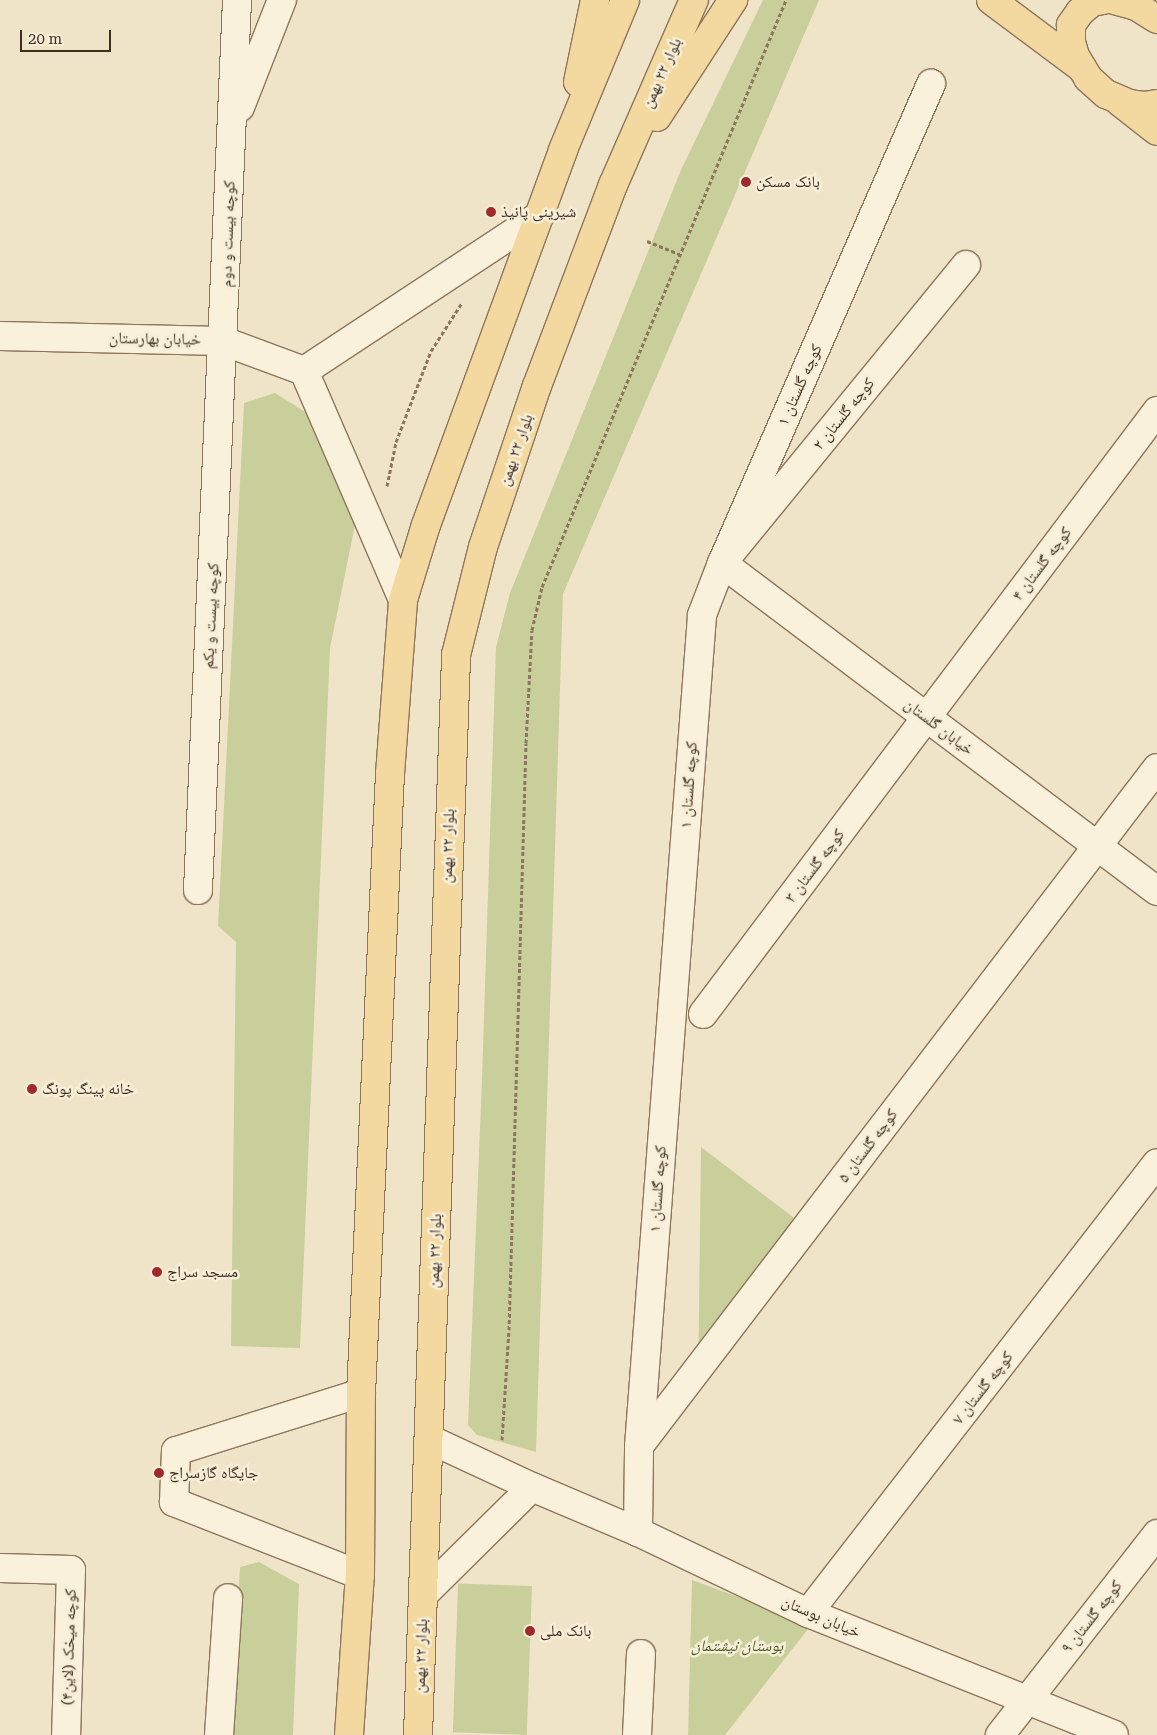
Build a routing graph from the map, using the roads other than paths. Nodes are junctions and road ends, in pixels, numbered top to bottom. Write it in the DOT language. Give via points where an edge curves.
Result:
graph roads {
  1 [pos="237,0"];
  2 [pos="282,0"];
  3 [pos="595,0"];
  4 [pos="625,0"];
  5 [pos="694,0"];
  6 [pos="733,0"];
  7 [pos="991,0"];
  8 [pos="1104,0"];
  9 [pos="1114,0"];
  10 [pos="1154,13"];
  11 [pos="1082,68"];
  12 [pos="931,84"];
  13 [pos="1117,99"];
  14 [pos="1157,104"];
  15 [pos="232,127"];
  16 [pos="1157,131"];
  17 [pos="563,150"];
  18 [pos="613,185"];
  19 [pos="539,216"];
  20 [pos="966,265"];
  21 [pos="0,336"];
  22 [pos="223,341"];
  23 [pos="304,371"];
  24 [pos="1157,412"];
  25 [pos="722,563"];
  26 [pos="403,600"];
  27 [pos="926,717"];
  28 [pos="1157,768"];
  29 [pos="1098,846"];
  30 [pos="198,890"];
  31 [pos="1157,891"];
  32 [pos="703,1014"];
  33 [pos="1157,1163"];
  34 [pos="361,1393"];
  35 [pos="429,1438"];
  36 [pos="638,1446"];
  37 [pos="532,1487"];
  38 [pos="638,1532"];
  39 [pos="1157,1534"];
  40 [pos="0,1568"];
  41 [pos="360,1575"];
  42 [pos="423,1595"];
  43 [pos="228,1598"];
  44 [pos="808,1613"];
  45 [pos="640,1654"];
  46 [pos="1027,1700"];
  47 [pos="66,1735"];
  48 [pos="219,1735"];
  49 [pos="349,1735"];
  50 [pos="418,1735"];
  51 [pos="637,1735"];
  52 [pos="1000,1735"];
  53 [pos="1114,1735"];
  1 -- 15 [label="street, کوچه بیست و دوم"];
  2 -- 15 [label="street, کوچه بیست و دوم"];
  3 -- 17 [label="main road"];
  4 -- 17 [label="main road"];
  5 -- 18 [label="main road, بلوار ۲۲ بهمن"];
  6 -- 18 [label="main road"];
  7 -- 11 [label="main road"];
  8 -- 11 [label="main road" via="1092,2 1071,25 1071,42"];
  9 -- 10 [label="main road"];
  11 -- 13 [label="main road" via="1097,86"];
  12 -- 25 [label="street, کوچه گلستان ۱"];
  13 -- 14 [label="main road" via="1137,105"];
  13 -- 16 [label="main road"];
  15 -- 22 [label="street, کوچه بیست و دوم"];
  17 -- 19 [label="main road"];
  18 -- 35 [label="main road, بلوار ۲۲ بهمن" via="537,386 487,537 456,654"];
  19 -- 23 [label="street"];
  19 -- 26 [label="main road" via="426,525"];
  20 -- 25 [label="street, کوچه گلستان ۲"];
  21 -- 22 [label="street, خیابان بهارستان"];
  22 -- 23 [label="street, خیابان بهارستان"];
  22 -- 30 [label="street, کوچه بیست و یکم"];
  23 -- 26 [label="street"];
  24 -- 27 [label="street, کوچه گلستان ۴"];
  25 -- 27 [label="street, خیابان گلستان"];
  25 -- 36 [label="street, کوچه گلستان ۱" via="702,615"];
  26 -- 34 [label="main road" via="390,774"];
  27 -- 29 [label="street, خیابان گلستان"];
  27 -- 32 [label="street, کوچه گلستان ۳"];
  28 -- 29 [label="street, کوچه گلستان ۵"];
  29 -- 31 [label="street, خیابان گلستان"];
  29 -- 36 [label="street, کوچه گلستان ۵"];
  33 -- 44 [label="street, کوچه گلستان ۷"];
  34 -- 41 [label="main road"];
  34 -- 41 [label="street" via="176,1451 174,1502"];
  35 -- 37 [label="street, خیابان بوستان"];
  35 -- 42 [label="main road, بلوار ۲۲ بهمن"];
  36 -- 38 [label="street, کوچه گلستان ۱"];
  37 -- 38 [label="street, خیابان بوستان"];
  37 -- 42 [label="street"];
  38 -- 44 [label="street, خیابان بوستان"];
  39 -- 46 [label="street, کوچه گلستان ۹"];
  40 -- 47 [label="street, کوچه میخک (لاین۴)" via="71,1570"];
  41 -- 49 [label="main road"];
  42 -- 50 [label="main road, بلوار ۲۲ بهمن"];
  43 -- 48 [label="street"];
  44 -- 46 [label="street, خیابان بوستان"];
  45 -- 51 [label="street"];
  46 -- 52 [label="street, کوچه گلستان ۹"];
  46 -- 53 [label="street, خیابان بوستان"];
}
